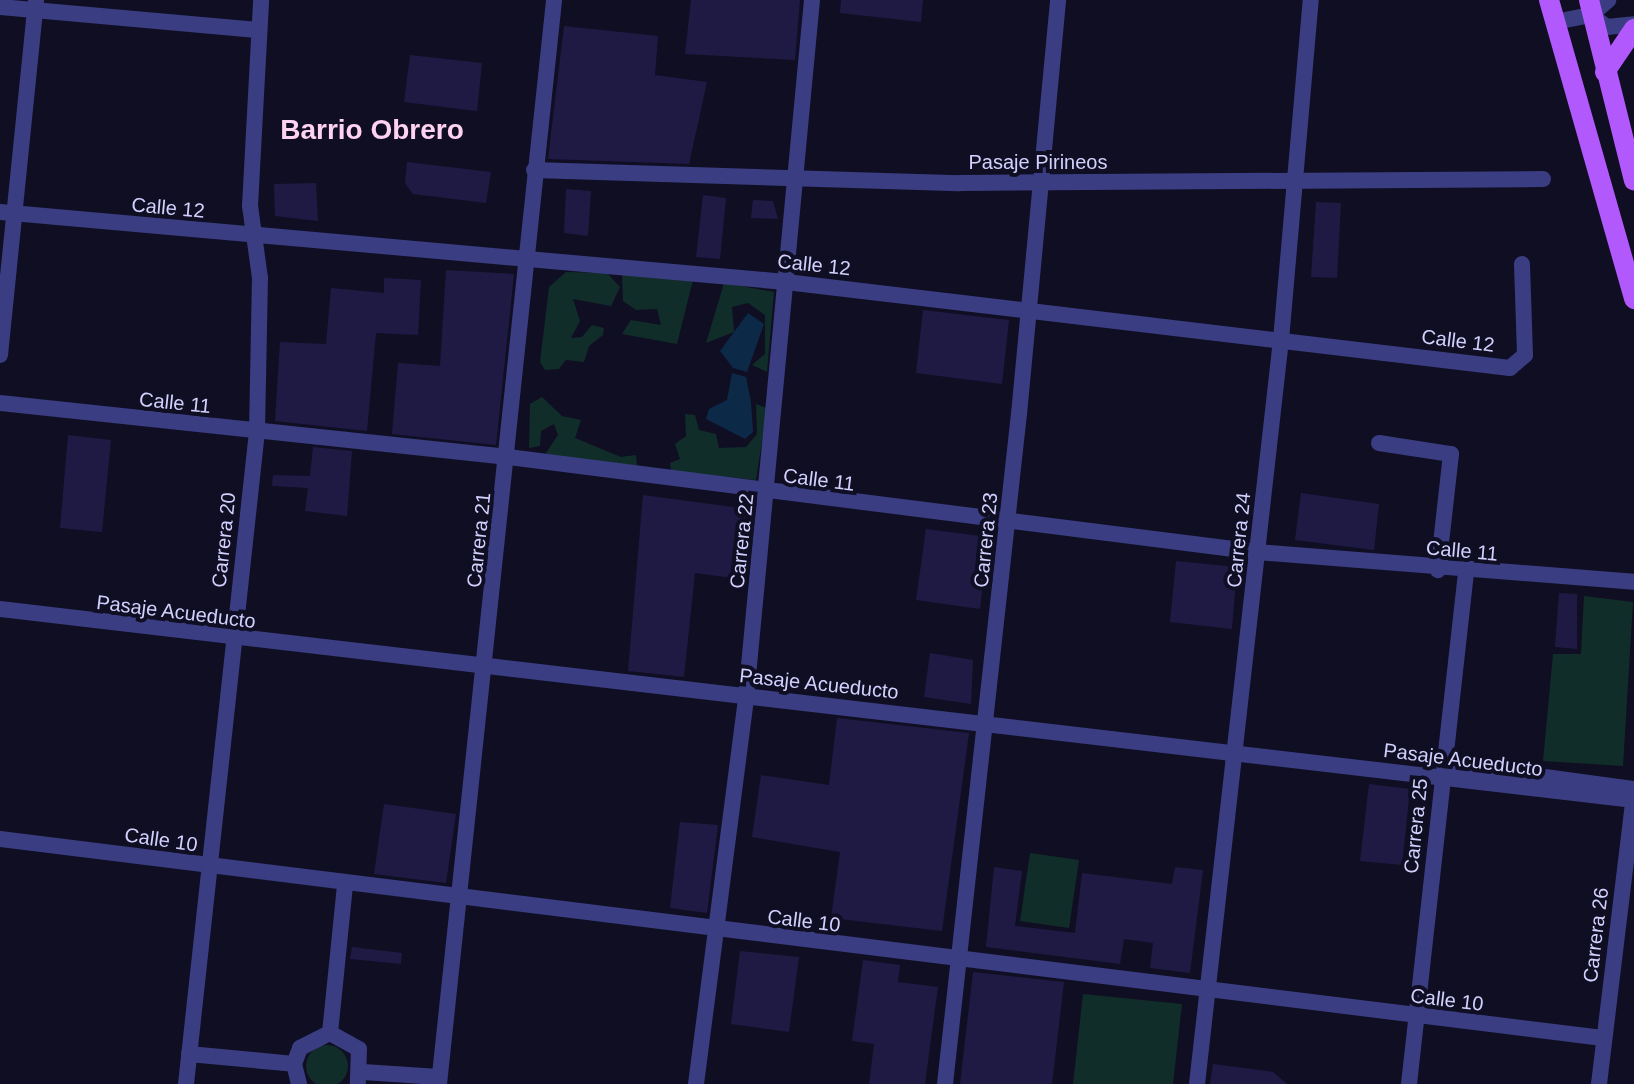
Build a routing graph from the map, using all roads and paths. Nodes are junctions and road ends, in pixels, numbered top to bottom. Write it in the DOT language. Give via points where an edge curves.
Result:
graph roads {
  1 [pos="261,0"];
  2 [pos="554,0"];
  3 [pos="812,0"];
  4 [pos="1058,0"];
  5 [pos="1311,0"];
  6 [pos="1549,0"];
  7 [pos="1608,0"];
  8 [pos="36,5"];
  9 [pos="0,7"];
  10 [pos="1590,7"];
  11 [pos="1555,22"];
  12 [pos="1634,27"];
  13 [pos="259,30"];
  14 [pos="1605,72"];
  15 [pos="534,170"];
  16 [pos="1543,179"];
  17 [pos="1634,180"];
  18 [pos="795,181"];
  19 [pos="1042,182"];
  20 [pos="1293,182"];
  21 [pos="7,213"];
  22 [pos="252,236"];
  23 [pos="528,258"];
  24 [pos="1522,264"];
  25 [pos="786,282"];
  26 [pos="1634,299"];
  27 [pos="1030,310"];
  28 [pos="1281,340"];
  29 [pos="0,355"];
  30 [pos="0,403"];
  31 [pos="257,432"];
  32 [pos="1379,443"];
  33 [pos="508,457"];
  34 [pos="767,494"];
  35 [pos="1008,522"];
  36 [pos="1257,552"];
  37 [pos="1438,570"];
  38 [pos="1466,573"];
  39 [pos="1634,582"];
  40 [pos="0,609"];
  41 [pos="234,639"];
  42 [pos="485,667"];
  43 [pos="746,697"];
  44 [pos="987,721"];
  45 [pos="1235,752"];
  46 [pos="1443,770"];
  47 [pos="1634,790"];
  48 [pos="1634,800"];
  49 [pos="0,839"];
  50 [pos="207,866"];
  51 [pos="345,886"];
  52 [pos="461,898"];
  53 [pos="718,930"];
  54 [pos="959,961"];
  55 [pos="1207,992"];
  56 [pos="1415,1017"];
  57 [pos="330,1033"];
  58 [pos="1603,1038"];
  59 [pos="189,1054"];
  60 [pos="294,1064"];
  61 [pos="361,1078"];
  62 [pos="439,1080"];
  63 [pos="186,1084"];
  64 [pos="299,1084"];
  65 [pos="696,1084"];
  66 [pos="945,1084"];
  67 [pos="1197,1084"];
  68 [pos="1409,1084"];
  69 [pos="1599,1084"];
  1 -- 13 [label="street, Carrera 20"];
  2 -- 15 [label="street, Carrera 21"];
  3 -- 18 [label="street, Carrera 22"];
  4 -- 19 [label="street, Carrera 23"];
  5 -- 20 [label="street, Carrera 24"];
  6 -- 11 [label="main road"];
  7 -- 10 [label="street"];
  8 -- 9 [label="street"];
  8 -- 13 [label="street"];
  8 -- 21 [label="street"];
  10 -- 11 [label="street"];
  10 -- 12 [label="street" via="1607,27"];
  10 -- 14 [label="main road"];
  11 -- 26 [label="main road"];
  12 -- 14 [label="main road"];
  13 -- 22 [label="street, Carrera 20"];
  14 -- 17 [label="main road"];
  15 -- 18 [label="street, Pasaje Pirineos"];
  15 -- 23 [label="street, Carrera 21"];
  16 -- 20 [label="street, Pasaje Pirineos"];
  18 -- 19 [label="street, Pasaje Pirineos"];
  18 -- 25 [label="street, Carrera 22"];
  19 -- 20 [label="street, Pasaje Pirineos"];
  19 -- 27 [label="street, Carrera 23"];
  20 -- 28 [label="street, Carrera 24"];
  21 -- 22 [label="street, Calle 12"];
  21 -- 29 [label="street"];
  22 -- 23 [label="street, Calle 12"];
  22 -- 31 [label="street, Carrera 20" via="260,278"];
  23 -- 25 [label="street, Calle 12"];
  23 -- 33 [label="street, Carrera 21"];
  24 -- 28 [label="street, Calle 12" via="1525,355 1510,368"];
  25 -- 27 [label="street, Calle 12"];
  25 -- 34 [label="street, Carrera 22"];
  27 -- 28 [label="street, Calle 12"];
  27 -- 35 [label="street, Carrera 23"];
  28 -- 36 [label="street, Carrera 24"];
  30 -- 31 [label="street, Calle 11"];
  31 -- 33 [label="street, Calle 11"];
  31 -- 41 [label="street, Carrera 20"];
  32 -- 37 [label="street" via="1451,454"];
  33 -- 34 [label="street, Calle 11"];
  33 -- 42 [label="street, Carrera 21"];
  34 -- 35 [label="street, Calle 11"];
  34 -- 43 [label="street, Carrera 22"];
  35 -- 36 [label="street, Calle 11"];
  35 -- 44 [label="street, Carrera 23"];
  36 -- 37 [label="street, Calle 11"];
  36 -- 45 [label="street, Carrera 24"];
  37 -- 38 [label="street, Calle 11"];
  38 -- 39 [label="street, Calle 11"];
  38 -- 46 [label="street, Carrera 25"];
  40 -- 41 [label="street, Pasaje Acueducto"];
  41 -- 42 [label="street, Pasaje Acueducto"];
  41 -- 50 [label="street, Carrera 20"];
  42 -- 43 [label="street, Pasaje Acueducto"];
  42 -- 52 [label="street, Carrera 21"];
  43 -- 44 [label="street, Pasaje Acueducto"];
  43 -- 53 [label="street, Carrera 22"];
  44 -- 45 [label="street, Pasaje Acueducto"];
  44 -- 54 [label="street, Carrera 23"];
  45 -- 46 [label="street, Pasaje Acueducto"];
  45 -- 55 [label="street, Carrera 24"];
  46 -- 47 [label="street"];
  46 -- 48 [label="street, Pasaje Acueducto"];
  46 -- 56 [label="street, Carrera 25"];
  47 -- 48 [label="street, Carrera 26"];
  48 -- 58 [label="street, Carrera 26"];
  49 -- 50 [label="street, Calle 10"];
  50 -- 51 [label="street, Calle 10"];
  50 -- 59 [label="street, Carrera 20"];
  51 -- 52 [label="street, Calle 10"];
  51 -- 57 [label="street"];
  52 -- 53 [label="street, Calle 10"];
  52 -- 62 [label="street, Carrera 21"];
  53 -- 54 [label="street, Calle 10"];
  53 -- 65 [label="street, Carrera 22"];
  54 -- 55 [label="street, Calle 10"];
  54 -- 66 [label="street, Carrera 23"];
  55 -- 56 [label="street, Calle 10"];
  55 -- 67 [label="street, Carrera 24"];
  56 -- 58 [label="street, Calle 10"];
  56 -- 68 [label="street, Carrera 25"];
  57 -- 60 [label="street" via="306,1041"];
  57 -- 61 [label="street" via="359,1049"];
  58 -- 69 [label="street, Carrera 26"];
  59 -- 60 [label="street"];
  59 -- 63 [label="street, Carrera 20"];
  60 -- 64 [label="street"];
  61 -- 62 [label="street"];
}
